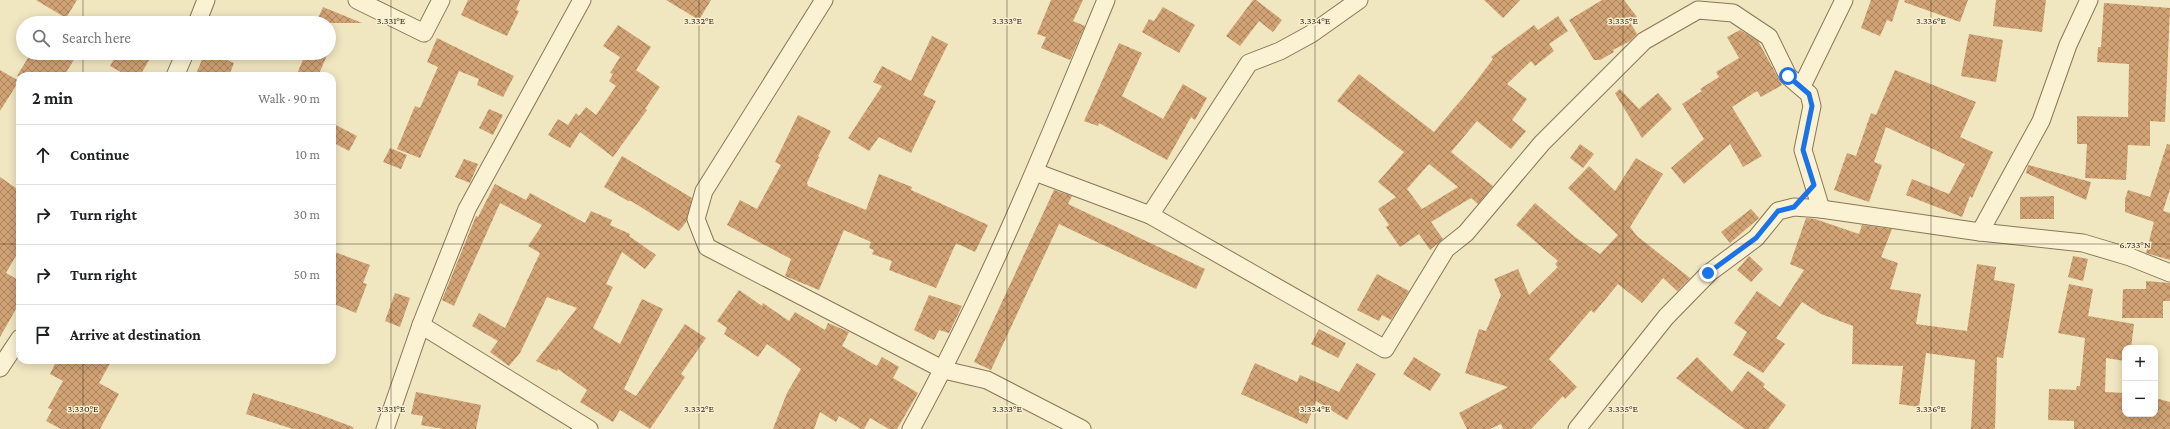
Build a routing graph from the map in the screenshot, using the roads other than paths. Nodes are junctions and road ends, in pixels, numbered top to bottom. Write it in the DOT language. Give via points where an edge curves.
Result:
graph roads {
  1 [pos="206,0"];
  2 [pos="357,0"];
  3 [pos="440,0"];
  4 [pos="582,0"];
  5 [pos="824,0"];
  6 [pos="1106,0"];
  7 [pos="1359,0"];
  8 [pos="1844,0"];
  9 [pos="2089,0"];
  10 [pos="200,16"];
  11 [pos="182,60"];
  12 [pos="177,72"];
  13 [pos="1802,86"];
  14 [pos="1035,172"];
  15 [pos="1814,185"];
  16 [pos="1794,207"];
  17 [pos="1821,209"];
  18 [pos="1150,216"];
  19 [pos="1980,232"];
  20 [pos="2170,273"];
  21 [pos="421,325"];
  22 [pos="16,344"];
  23 [pos="0,368"];
  24 [pos="944,370"];
  25 [pos="385,429"];
  26 [pos="589,429"];
  27 [pos="911,429"];
  28 [pos="1082,429"];
  29 [pos="1577,429"];
  1 -- 10 [label="street"];
  2 -- 3 [label="street" via="424,33"];
  4 -- 21 [label="street" via="467,209"];
  5 -- 24 [label="street" via="704,190 696,219 707,247"];
  6 -- 14 [label="street"];
  7 -- 18 [label="street" via="1311,34 1280,51 1249,63"];
  8 -- 13 [label="street"];
  9 -- 19 [label="street" via="2068,45 2041,121"];
  11 -- 12 [label="street"];
  13 -- 15 [label="street" via="1809,94 1812,106 1803,150"];
  13 -- 18 [label="street" via="1788,76 1769,36 1732,13 1698,10 1644,41 1542,143 1466,233 1446,249 1385,349"];
  14 -- 18 [label="street"];
  14 -- 24 [label="street"];
  15 -- 16 [label="street"];
  15 -- 17 [label="street"];
  16 -- 17 [label="street"];
  16 -- 29 [label="street" via="1778,211 1756,238 1708,273 1666,317"];
  17 -- 19 [label="street"];
  19 -- 20 [label="street" via="2083,243 2130,257"];
  21 -- 25 [label="street"];
  21 -- 26 [label="street"];
  22 -- 23 [label="street"];
  24 -- 27 [label="street"];
  24 -- 28 [label="street" via="987,380"];
}
